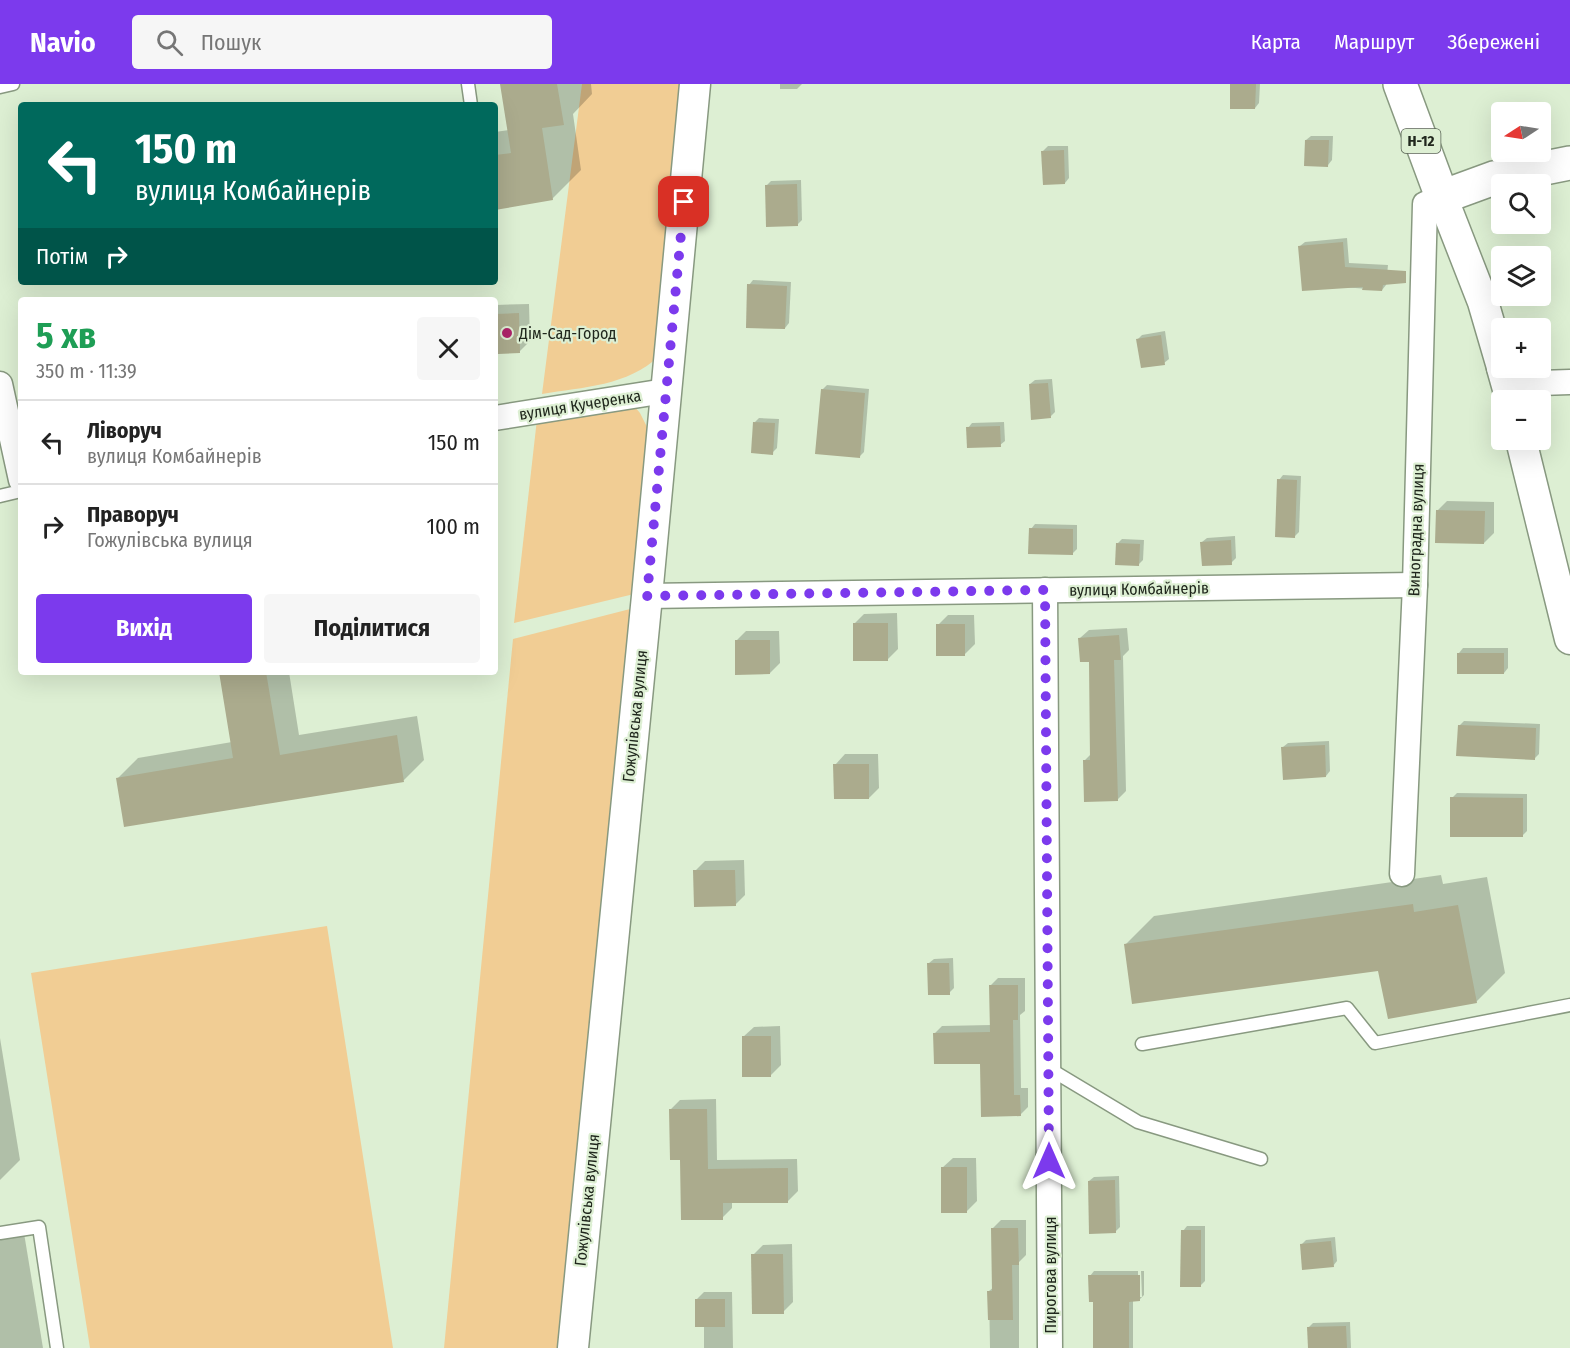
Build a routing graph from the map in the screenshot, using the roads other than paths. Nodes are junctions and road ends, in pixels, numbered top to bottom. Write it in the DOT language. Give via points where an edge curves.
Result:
graph roads {
  1 [pos="13,84"];
  2 [pos="468,84"];
  3 [pos="695,84"];
  4 [pos="1400,84"];
  5 [pos="0,87"];
  6 [pos="471,102"];
  7 [pos="1570,163"];
  8 [pos="1442,197"];
  9 [pos="1506,381"];
  10 [pos="1570,382"];
  11 [pos="0,384"];
  12 [pos="665,391"];
  13 [pos="498,418"];
  14 [pos="1524,450"];
  15 [pos="18,466"];
  16 [pos="18,492"];
  17 [pos="0,496"];
  18 [pos="1415,585"];
  19 [pos="1045,590"];
  20 [pos="1564,591"];
  21 [pos="647,596"];
  22 [pos="1570,639"];
  23 [pos="1402,874"];
  24 [pos="1570,1005"];
  25 [pos="1142,1044"];
  26 [pos="1048,1068"];
  27 [pos="1261,1159"];
  28 [pos="0,1233"];
  29 [pos="57,1348"];
  30 [pos="573,1348"];
  31 [pos="1050,1348"];
  1 -- 5 [label="lane"];
  2 -- 6 [label="lane"];
  3 -- 12 [label="street, Гожулівська вулиця"];
  4 -- 8 [label="main road, Н-12"];
  7 -- 8 [label="main road" via="1494,178"];
  8 -- 9 [label="street" via="1483,302"];
  8 -- 18 [label="street, Виноградна вулиця" via="1425,204"];
  9 -- 10 [label="street"];
  11 -- 15 [label="street"];
  12 -- 13 [label="street, вулиця Кучеренка"];
  12 -- 21 [label="street, Гожулівська вулиця"];
  14 -- 20 [label="street"];
  16 -- 17 [label="lane"];
  18 -- 19 [label="street, вулиця Комбайнерів"];
  18 -- 23 [label="street, Виноградна вулиця"];
  19 -- 21 [label="street, вулиця Комбайнерів"];
  19 -- 26 [label="street, Пирогова вулиця"];
  20 -- 22 [label="street"];
  21 -- 30 [label="street, Гожулівська вулиця"];
  24 -- 25 [label="lane" via="1375,1043 1347,1008"];
  26 -- 27 [label="lane" via="1138,1122"];
  26 -- 31 [label="street, Пирогова вулиця"];
  28 -- 29 [label="lane" via="39,1227"];
}
